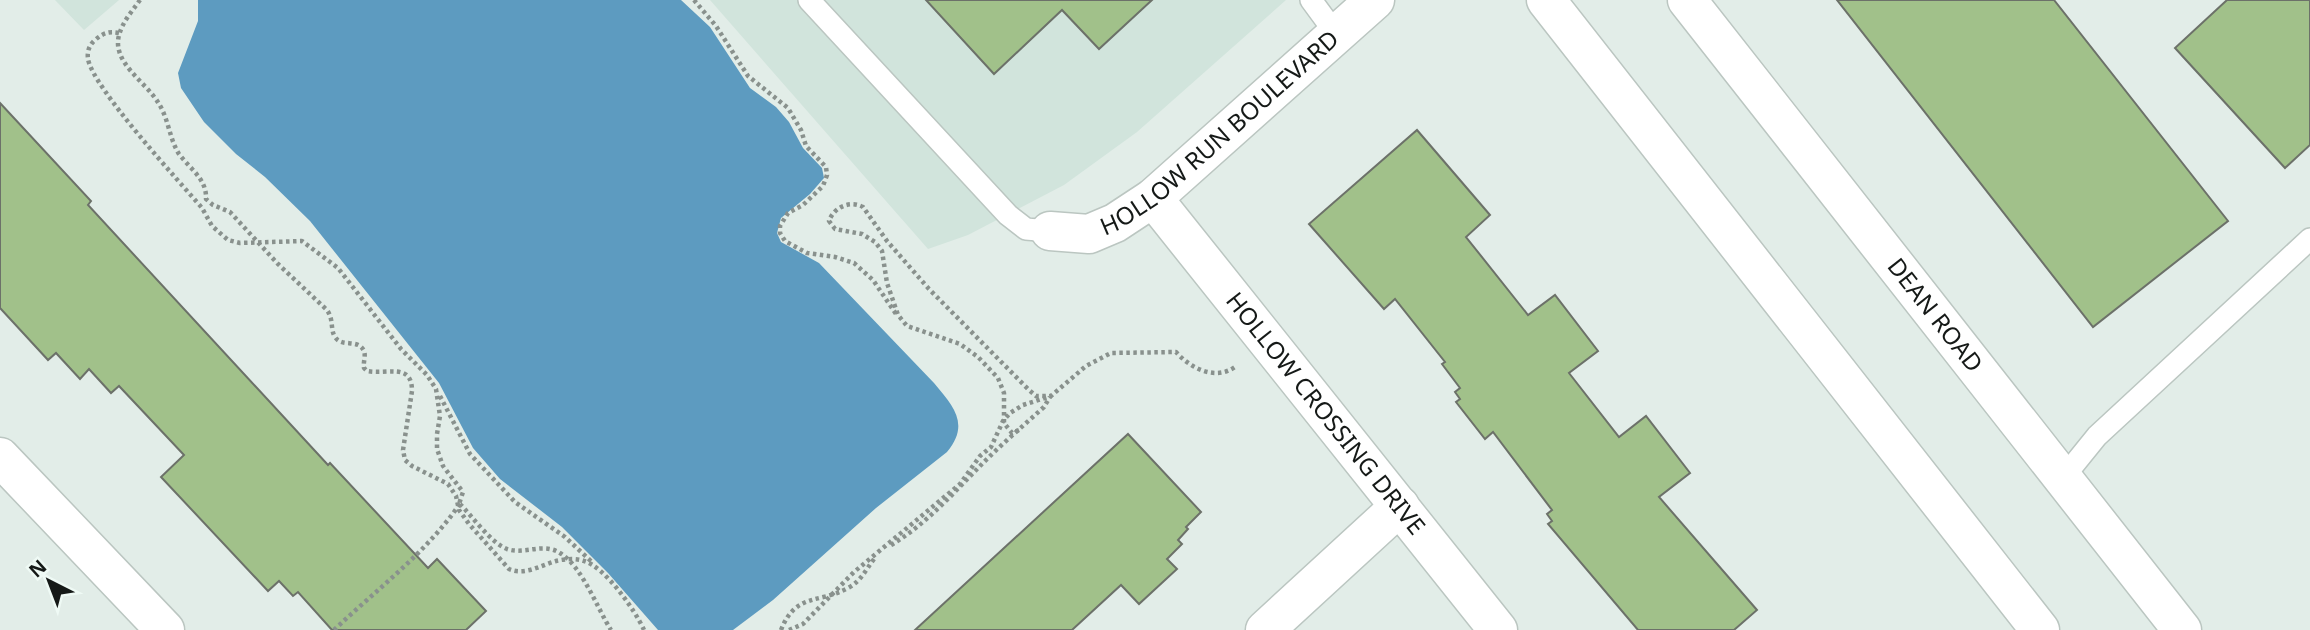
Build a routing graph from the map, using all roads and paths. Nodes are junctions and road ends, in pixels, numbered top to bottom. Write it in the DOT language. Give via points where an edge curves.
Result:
graph roads {
  1 [pos="140,0"];
  2 [pos="694,0"];
  3 [pos="809,0"];
  4 [pos="1311,0"];
  5 [pos="1375,0"];
  6 [pos="1546,0"];
  7 [pos="1687,0"];
  8 [pos="119,33"];
  9 [pos="1336,34"];
  10 [pos="1153,198"];
  11 [pos="1050,231"];
  12 [pos="2310,239"];
  13 [pos="258,242"];
  14 [pos="901,319"];
  15 [pos="1269,345"];
  16 [pos="436,389"];
  17 [pos="1051,396"];
  18 [pos="1003,421"];
  19 [pos="1016,432"];
  20 [pos="0,457"];
  21 [pos="2063,478"];
  22 [pos="459,505"];
  23 [pos="1399,506"];
  24 [pos="569,560"];
  25 [pos="598,569"];
  26 [pos="833,594"];
  27 [pos="165,630"];
  28 [pos="334,630"];
  29 [pos="611,630"];
  30 [pos="644,630"];
  31 [pos="781,630"];
  32 [pos="789,630"];
  33 [pos="1265,630"];
  34 [pos="1497,630"];
  35 [pos="2040,630"];
  36 [pos="2182,630"];
  1 -- 8 [label="path"];
  2 -- 14 [label="path" via="748,76 788,107 806,146 825,167 823,186 788,213 779,226 785,241 807,253 854,263 873,280"];
  3 -- 11 [label="lane" via="1009,215 1026,229"];
  4 -- 9 [label="lane"];
  5 -- 9 [label="main road, HOLLOW RUN BOULEVARD"];
  6 -- 35 [label="main road"];
  7 -- 21 [label="main road, DEAN ROAD"];
  8 -- 13 [label="path" via="119,53 160,105 173,143 202,180 206,199 226,208"];
  8 -- 13 [label="path" via="108,32 90,45 88,62 95,76 221,236 240,243"];
  9 -- 10 [label="main road, HOLLOW RUN BOULEVARD"];
  10 -- 11 [label="main road, HOLLOW RUN BOULEVARD" via="1115,223 1089,233"];
  10 -- 15 [label="main road, HOLLOW CROSSING DRIVE"];
  12 -- 21 [label="lane" via="2097,436"];
  13 -- 16 [label="path" via="302,241 327,258"];
  13 -- 22 [label="path" via="327,310 337,340 362,348 363,368 409,376 412,391 403,456 412,466 449,484"];
  14 -- 17 [label="path" via="887,283 882,251 862,234 842,232 831,225 829,220 837,209 852,204 863,207 929,289 1028,390 1035,396"];
  14 -- 18 [label="path" via="911,328 960,344 978,357 1002,386"];
  15 -- 17 [label="path" via="1229,372 1199,370 1176,352 1111,353 1086,366"];
  15 -- 23 [label="main road, HOLLOW CROSSING DRIVE"];
  16 -- 22 [label="path" via="440,404 437,449 443,467 463,492"];
  16 -- 25 [label="path" via="470,454 515,502 565,537"];
  17 -- 18 [label="path" via="1023,405"];
  17 -- 19 [label="path"];
  18 -- 19 [label="path" via="1009,431"];
  18 -- 26 [label="path" via="991,447 960,484"];
  19 -- 26 [label="path" via="959,490 872,561 857,583"];
  20 -- 27 [label="main road"];
  21 -- 36 [label="main road, DEAN ROAD"];
  22 -- 24 [label="path" via="508,549 544,548"];
  22 -- 24 [label="path" via="469,524 513,571"];
  22 -- 28 [label="path" via="426,544"];
  23 -- 33 [label="main road"];
  23 -- 34 [label="main road, HOLLOW CROSSING DRIVE"];
  24 -- 25 [label="path"];
  24 -- 29 [label="path"];
  25 -- 30 [label="path"];
  26 -- 31 [label="path" via="798,605"];
  26 -- 32 [label="path" via="803,624"];
}
